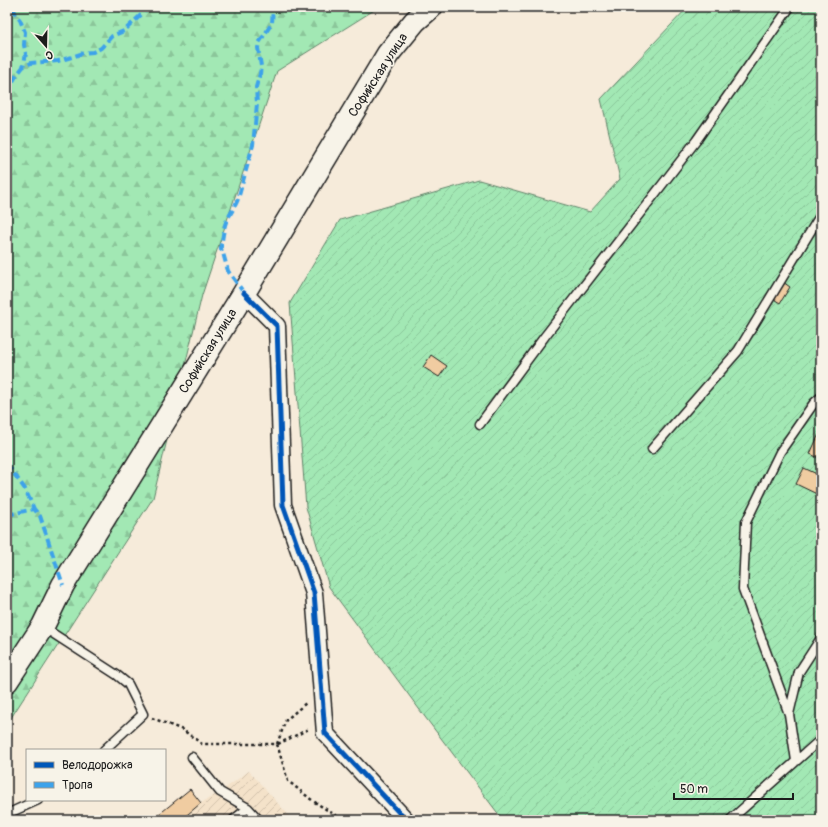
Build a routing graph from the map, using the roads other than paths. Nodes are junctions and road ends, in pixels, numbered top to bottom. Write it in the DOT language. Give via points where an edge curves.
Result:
graph roads {
  1 [pos="431,7"];
  2 [pos="790,7"];
  3 [pos="821,214"];
  4 [pos="244,294"];
  5 [pos="821,397"];
  6 [pos="480,424"];
  7 [pos="652,449"];
  8 [pos="43,626"];
  9 [pos="821,638"];
  10 [pos="7,681"];
  11 [pos="789,714"];
  12 [pos="821,739"];
  13 [pos="105,749"];
  14 [pos="192,757"];
  15 [pos="796,760"];
  16 [pos="36,801"];
  17 [pos="248,808"];
  18 [pos="7,814"];
  19 [pos="233,820"];
  20 [pos="259,820"];
  21 [pos="406,820"];
  22 [pos="730,820"];
  1 -- 4 [label="main road, Софийская улица" via="415,21 388,54"];
  2 -- 6 [label="lane" via="696,141"];
  3 -- 7 [label="lane" via="738,351"];
  4 -- 8 [label="main road, Софийская улица" via="63,585"];
  4 -- 21 [label="street" via="278,326 283,505 314,593 325,733"];
  5 -- 11 [label="lane" via="814,403 780,452 746,522 743,589"];
  8 -- 10 [label="main road, Софийская улица"];
  8 -- 13 [label="lane" via="128,684 143,714"];
  9 -- 11 [label="lane" via="799,672"];
  11 -- 15 [label="lane"];
  12 -- 15 [label="lane"];
  14 -- 17 [label="lane" via="220,792"];
  15 -- 22 [label="lane"];
  16 -- 18 [label="lane"];
  17 -- 19 [label="lane"];
  17 -- 20 [label="lane"];
}
